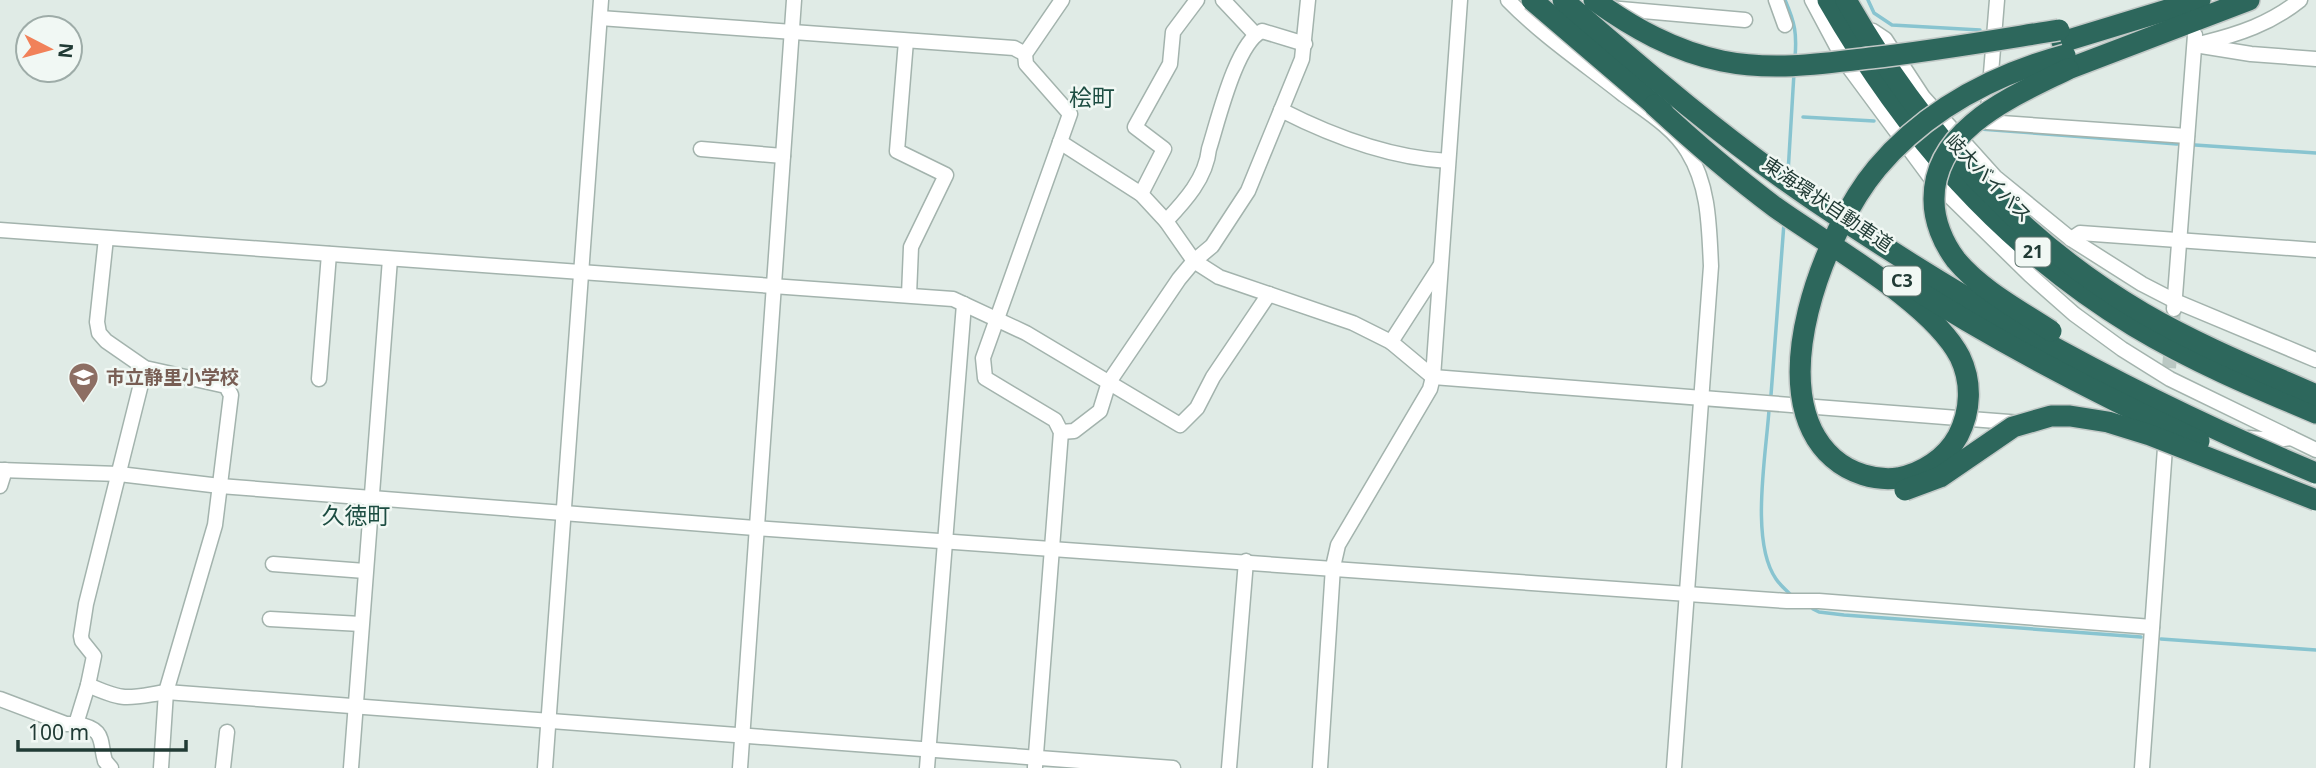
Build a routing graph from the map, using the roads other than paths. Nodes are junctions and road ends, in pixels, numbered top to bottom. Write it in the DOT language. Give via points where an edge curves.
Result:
graph roads {
  1 [pos="601,0"];
  2 [pos="794,0"];
  3 [pos="1062,0"];
  4 [pos="1197,0"];
  5 [pos="1223,0"];
  6 [pos="1308,0"];
  7 [pos="1460,0"];
  8 [pos="1508,0"];
  9 [pos="1530,0"];
  10 [pos="1563,0"];
  11 [pos="1594,0"];
  12 [pos="1776,0"];
  13 [pos="1812,0"];
  14 [pos="1828,0"];
  15 [pos="1846,0"];
  16 [pos="1997,0"];
  17 [pos="2249,0"];
  18 [pos="2300,0"];
  19 [pos="2202,5"];
  20 [pos="600,19"];
  21 [pos="1745,20"];
  22 [pos="1786,24"];
  23 [pos="1863,30"];
  24 [pos="792,32"];
  25 [pos="1255,34"];
  26 [pos="2195,40"];
  27 [pos="906,41"];
  28 [pos="1305,44"];
  29 [pos="2063,49"];
  30 [pos="1025,54"];
  31 [pos="2316,59"];
  32 [pos="1654,105"];
  33 [pos="1281,110"];
  34 [pos="2187,136"];
  35 [pos="1060,142"];
  36 [pos="701,149"];
  37 [pos="783,156"];
  38 [pos="1448,161"];
  39 [pos="1142,194"];
  40 [pos="1166,221"];
  41 [pos="0,230"];
  42 [pos="106,238"];
  43 [pos="2071,239"];
  44 [pos="2179,240"];
  45 [pos="2316,250"];
  46 [pos="329,254"];
  47 [pos="390,259"];
  48 [pos="1194,261"];
  49 [pos="1441,264"];
  50 [pos="580,271"];
  51 [pos="773,286"];
  52 [pos="1269,294"];
  53 [pos="909,295"];
  54 [pos="964,304"];
  55 [pos="2175,306"];
  56 [pos="996,319"];
  57 [pos="1391,342"];
  58 [pos="2316,360"];
  59 [pos="145,368"];
  60 [pos="2170,373"];
  61 [pos="1433,377"];
  62 [pos="319,379"];
  63 [pos="1109,382"];
  64 [pos="2316,395"];
  65 [pos="1701,398"];
  66 [pos="2316,413"];
  67 [pos="1061,432"];
  68 [pos="2166,433"];
  69 [pos="2291,439"];
  70 [pos="2316,450"];
  71 [pos="2,470"];
  72 [pos="2316,470"];
  73 [pos="119,474"];
  74 [pos="0,486"];
  75 [pos="220,486"];
  76 [pos="2316,494"];
  77 [pos="371,498"];
  78 [pos="2316,500"];
  79 [pos="564,512"];
  80 [pos="755,528"];
  81 [pos="946,540"];
  82 [pos="1051,548"];
  83 [pos="1246,561"];
  84 [pos="273,564"];
  85 [pos="1333,567"];
  86 [pos="365,571"];
  87 [pos="1686,592"];
  88 [pos="271,619"];
  89 [pos="361,624"];
  90 [pos="2152,627"];
  91 [pos="88,685"];
  92 [pos="166,691"];
  93 [pos="0,699"];
  94 [pos="355,707"];
  95 [pos="548,720"];
  96 [pos="76,724"];
  97 [pos="227,732"];
  98 [pos="742,735"];
  99 [pos="929,750"];
  100 [pos="1035,763"];
  101 [pos="111,768"];
  102 [pos="161,768"];
  103 [pos="223,768"];
  104 [pos="351,768"];
  105 [pos="545,768"];
  106 [pos="740,768"];
  107 [pos="928,768"];
  108 [pos="1172,768"];
  109 [pos="1229,768"];
  110 [pos="1320,768"];
  111 [pos="1674,768"];
  112 [pos="2142,768"];
  1 -- 20 [label="street"];
  2 -- 24 [label="street"];
  3 -- 30 [label="street"];
  4 -- 39 [label="street" via="1172,32 1170,64 1135,127 1164,149"];
  5 -- 25 [label="street"];
  6 -- 28 [label="street"];
  7 -- 38 [label="street"];
  8 -- 65 [label="street" via="1667,128 1687,150 1707,206 1712,266"];
  9 -- 21 [label="street"];
  9 -- 32 [label="highway, 東海環状自動車道 / C3, bridge"];
  10 -- 72 [label="highway, 東海環状自動車道 / C3, bridge" via="1738,146 1928,275 2085,363 2221,431"];
  11 -- 29 [label="highway, bridge" via="1670,45 1750,65 1833,63 1919,52"];
  12 -- 22 [label="street"];
  13 -- 60 [label="street" via="1844,62 1930,177 2074,314 2122,349"];
  14 -- 66 [label="highway, 岐大バイパス / 21" via="1874,75 1939,162 2017,240 2134,326 2236,380"];
  15 -- 23 [label="highway, 岐大バイパス / 21"];
  16 -- 34 [label="street" via="1987,122"];
  17 -- 19 [label="highway"];
  18 -- 26 [label="street" via="2245,33"];
  19 -- 29 [label="highway"];
  19 -- 29 [label="highway"];
  20 -- 24 [label="street"];
  20 -- 50 [label="street"];
  23 -- 43 [label="street" via="1885,39 1937,114 1995,177"];
  23 -- 64 [label="highway, 岐大バイパス / 21" via="1950,152 1989,194 2063,258 2142,313"];
  24 -- 27 [label="street"];
  24 -- 37 [label="street"];
  25 -- 28 [label="street" via="1277,34"];
  25 -- 40 [label="street" via="1239,59 1207,163 1186,200"];
  26 -- 31 [label="street" via="2251,54"];
  26 -- 34 [label="street"];
  27 -- 30 [label="street" via="1014,48"];
  27 -- 53 [label="street" via="897,151 946,175 911,247"];
  28 -- 33 [label="street"];
  29 -- 32 [label="highway, bridge" via="1985,85 1919,128 1860,191 1847,212 1837,233 1831,243 1826,254 1804,335 1801,387 1805,411 1818,441 1842,465 1866,476 1896,478 1910,475 1948,452 1964,423 1966,375 1948,339 1910,302 1869,272 1837,250 1827,243 1816,236 1774,206"];
  29 -- 72 [label="highway, bridge" via="1954,142 1937,175 1934,192 1934,209 1945,243 1969,274 2057,335"];
  29 -- 78 [label="highway, bridge" via="2009,60 1936,98 1888,137 1835,206 1804,276 1791,330 1790,409 1802,443 1840,480 1856,488 1890,492 1940,477 2023,423 2051,416 2090,418 2150,435"];
  30 -- 35 [label="street" via="1026,64 1070,114"];
  32 -- 76 [label="highway, 東海環状自動車道 / C3, bridge" via="1800,214 1938,304 2090,388"];
  33 -- 38 [label="street" via="1322,131 1366,145"];
  33 -- 48 [label="street" via="1258,169 1230,221 1212,247"];
  34 -- 44 [label="street"];
  35 -- 39 [label="street"];
  35 -- 56 [label="street"];
  36 -- 37 [label="street"];
  37 -- 51 [label="street"];
  38 -- 49 [label="street"];
  39 -- 40 [label="street"];
  40 -- 48 [label="street"];
  41 -- 42 [label="street"];
  42 -- 46 [label="street"];
  42 -- 59 [label="street" via="99,333"];
  43 -- 44 [label="street" via="2080,233"];
  43 -- 55 [label="street"];
  44 -- 45 [label="street"];
  44 -- 55 [label="street"];
  46 -- 47 [label="street"];
  46 -- 62 [label="street"];
  47 -- 50 [label="street"];
  47 -- 77 [label="street"];
  48 -- 52 [label="street" via="1219,277"];
  48 -- 63 [label="street"];
  49 -- 57 [label="street"];
  49 -- 61 [label="street"];
  50 -- 51 [label="street"];
  50 -- 79 [label="street"];
  51 -- 53 [label="street"];
  51 -- 80 [label="street"];
  52 -- 57 [label="street" via="1353,323"];
  52 -- 63 [label="street" via="1197,408 1180,425"];
  53 -- 54 [label="street"];
  54 -- 56 [label="street"];
  54 -- 81 [label="street"];
  55 -- 58 [label="street"];
  56 -- 63 [label="street"];
  56 -- 67 [label="street" via="983,358 985,378 1055,420"];
  57 -- 61 [label="street"];
  59 -- 73 [label="street"];
  59 -- 75 [label="street" via="226,386 231,404"];
  60 -- 68 [label="street"];
  60 -- 69 [label="street"];
  61 -- 65 [label="street"];
  61 -- 85 [label="street" via="1338,545"];
  63 -- 67 [label="street" via="1100,411 1074,431"];
  65 -- 68 [label="street"];
  65 -- 87 [label="street"];
  67 -- 82 [label="street"];
  68 -- 69 [label="street"];
  68 -- 90 [label="street"];
  69 -- 70 [label="street"];
  71 -- 73 [label="street"];
  71 -- 74 [label="street"];
  73 -- 75 [label="street"];
  73 -- 91 [label="street" via="81,636 94,656"];
  75 -- 77 [label="street"];
  75 -- 92 [label="street" via="215,524"];
  77 -- 79 [label="street"];
  77 -- 86 [label="street"];
  79 -- 80 [label="street"];
  79 -- 95 [label="street"];
  80 -- 81 [label="street"];
  80 -- 98 [label="street"];
  81 -- 82 [label="street"];
  81 -- 99 [label="street"];
  82 -- 83 [label="street"];
  82 -- 100 [label="street"];
  83 -- 85 [label="street"];
  83 -- 109 [label="street"];
  84 -- 86 [label="street"];
  85 -- 87 [label="street"];
  85 -- 110 [label="street"];
  86 -- 89 [label="street"];
  87 -- 90 [label="street"];
  87 -- 111 [label="street"];
  88 -- 89 [label="street"];
  89 -- 94 [label="street"];
  90 -- 112 [label="street"];
  91 -- 92 [label="street" via="128,699"];
  91 -- 96 [label="street"];
  92 -- 94 [label="street"];
  92 -- 102 [label="street"];
  93 -- 96 [label="street"];
  94 -- 95 [label="street"];
  94 -- 104 [label="street"];
  95 -- 98 [label="street"];
  95 -- 105 [label="street"];
  96 -- 101 [label="street" via="99,736"];
  97 -- 103 [label="street"];
  98 -- 99 [label="street"];
  98 -- 106 [label="street"];
  99 -- 100 [label="street"];
  99 -- 107 [label="street"];
  100 -- 108 [label="street"];
}
